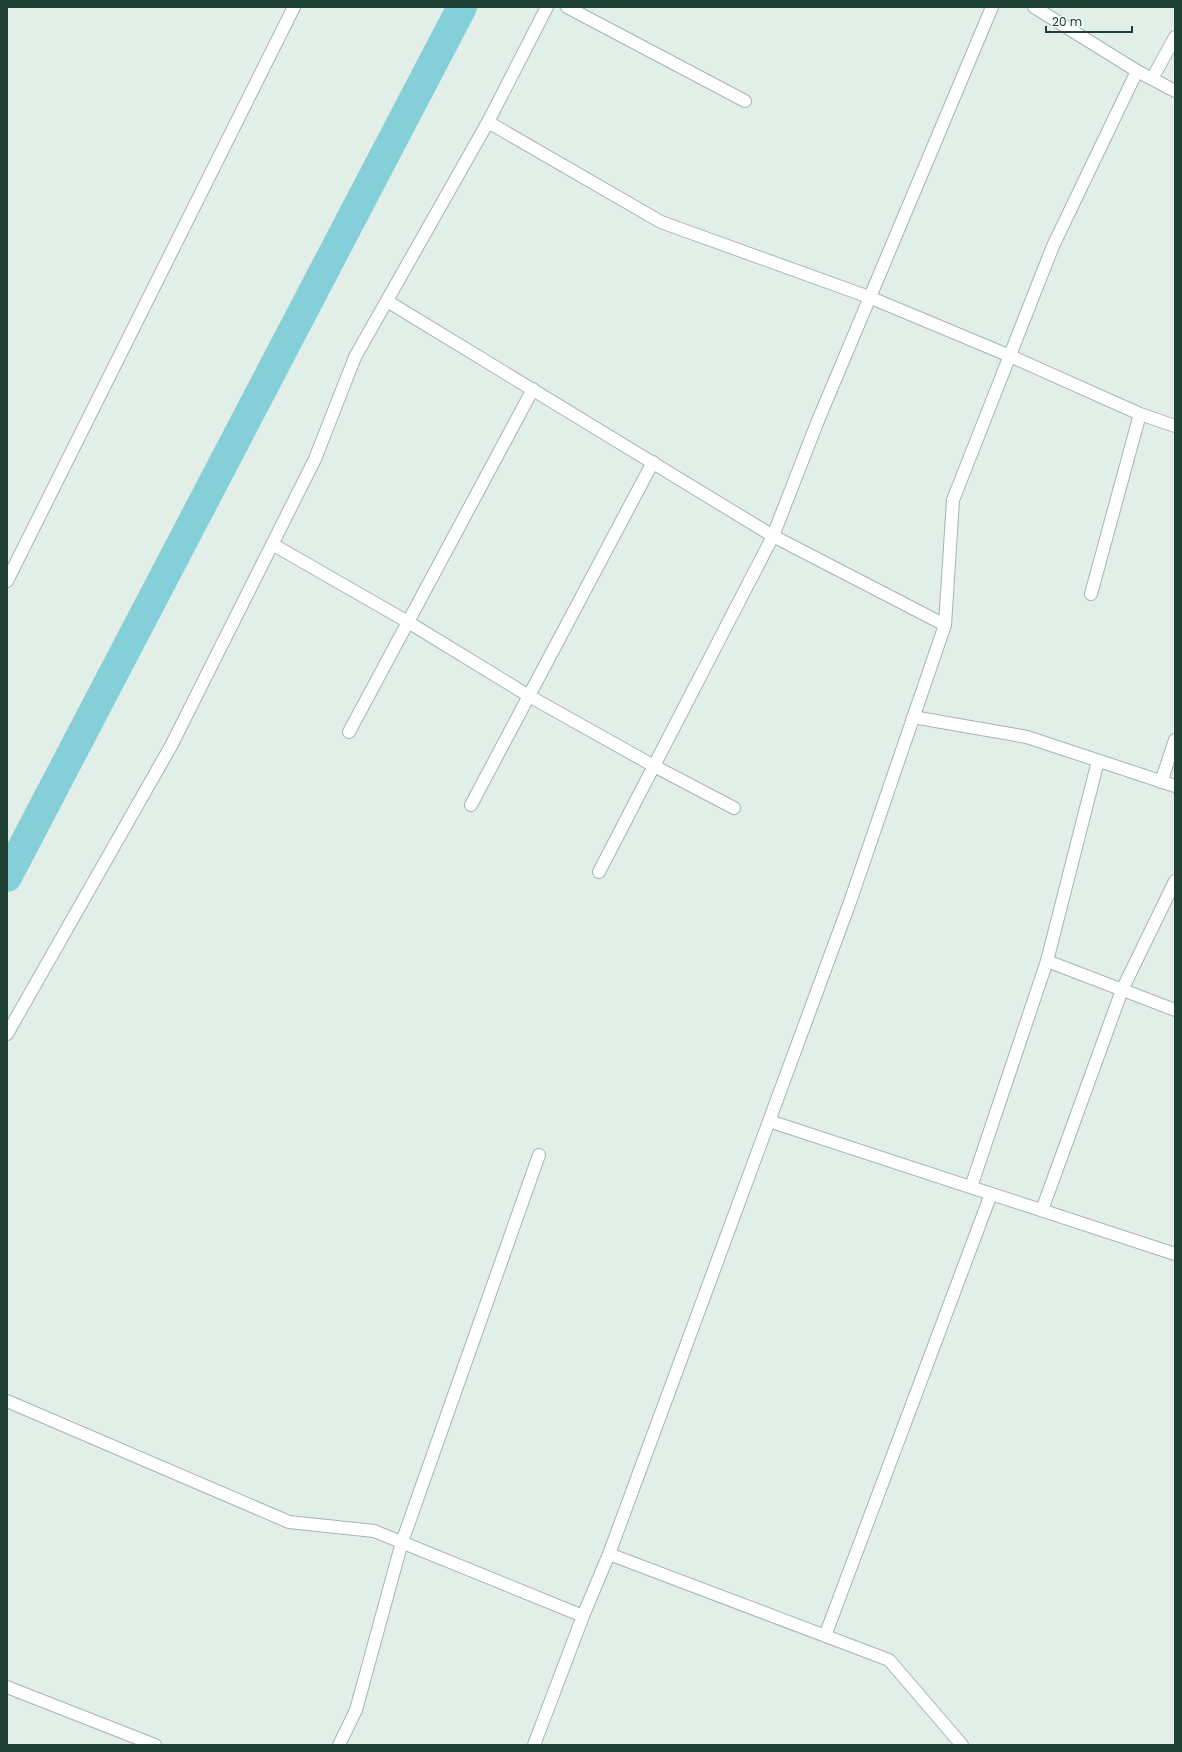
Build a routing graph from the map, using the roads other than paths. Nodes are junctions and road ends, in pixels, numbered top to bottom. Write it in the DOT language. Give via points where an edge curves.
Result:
graph roads {
  1 [pos="294,7"];
  2 [pos="547,7"];
  3 [pos="567,7"];
  4 [pos="992,7"];
  5 [pos="1037,8"];
  6 [pos="1175,37"];
  7 [pos="1137,70"];
  8 [pos="1152,79"];
  9 [pos="1175,91"];
  10 [pos="745,101"];
  11 [pos="488,122"];
  12 [pos="869,297"];
  13 [pos="387,301"];
  14 [pos="1010,356"];
  15 [pos="534,390"];
  16 [pos="1140,414"];
  17 [pos="1175,426"];
  18 [pos="653,462"];
  19 [pos="773,536"];
  20 [pos="272,544"];
  21 [pos="7,581"];
  22 [pos="1091,594"];
  23 [pos="408,622"];
  24 [pos="945,625"];
  25 [pos="529,696"];
  26 [pos="913,717"];
  27 [pos="348,732"];
  28 [pos="1175,740"];
  29 [pos="1098,760"];
  30 [pos="654,766"];
  31 [pos="1161,782"];
  32 [pos="1175,786"];
  33 [pos="471,805"];
  34 [pos="734,808"];
  35 [pos="599,872"];
  36 [pos="1175,881"];
  37 [pos="1047,961"];
  38 [pos="1122,990"];
  39 [pos="1175,1010"];
  40 [pos="7,1034"];
  41 [pos="769,1120"];
  42 [pos="539,1155"];
  43 [pos="971,1187"];
  44 [pos="991,1194"];
  45 [pos="1042,1210"];
  46 [pos="1175,1254"];
  47 [pos="7,1401"];
  48 [pos="402,1542"];
  49 [pos="609,1554"];
  50 [pos="583,1616"];
  51 [pos="825,1636"];
  52 [pos="7,1686"];
  53 [pos="155,1745"];
  54 [pos="339,1745"];
  55 [pos="534,1745"];
  56 [pos="962,1745"];
  1 -- 21 [label="street"];
  2 -- 11 [label="street"];
  3 -- 10 [label="street"];
  4 -- 12 [label="street"];
  5 -- 7 [label="street"];
  6 -- 8 [label="street"];
  7 -- 8 [label="street"];
  7 -- 14 [label="street" via="1053,246"];
  8 -- 9 [label="street"];
  11 -- 12 [label="street" via="661,222"];
  11 -- 13 [label="street"];
  12 -- 14 [label="street"];
  12 -- 19 [label="street"];
  13 -- 15 [label="street"];
  13 -- 20 [label="street" via="355,357 315,459"];
  14 -- 16 [label="street"];
  14 -- 24 [label="street" via="953,500"];
  15 -- 18 [label="street"];
  15 -- 23 [label="street"];
  16 -- 17 [label="street"];
  16 -- 22 [label="street"];
  18 -- 19 [label="street"];
  18 -- 25 [label="street"];
  19 -- 24 [label="street"];
  19 -- 30 [label="street"];
  20 -- 23 [label="street"];
  20 -- 40 [label="street" via="171,746"];
  23 -- 25 [label="street"];
  23 -- 27 [label="street"];
  24 -- 26 [label="street"];
  25 -- 30 [label="street"];
  25 -- 33 [label="street"];
  26 -- 29 [label="street" via="1027,737"];
  26 -- 41 [label="street" via="850,902"];
  28 -- 31 [label="street"];
  29 -- 31 [label="street"];
  29 -- 37 [label="street"];
  30 -- 34 [label="street"];
  30 -- 35 [label="street"];
  31 -- 32 [label="street"];
  36 -- 38 [label="street"];
  37 -- 38 [label="street"];
  37 -- 43 [label="street"];
  38 -- 39 [label="street"];
  38 -- 45 [label="street"];
  41 -- 43 [label="street"];
  41 -- 49 [label="street"];
  42 -- 48 [label="street"];
  43 -- 44 [label="street"];
  44 -- 45 [label="street"];
  44 -- 51 [label="street"];
  45 -- 46 [label="street"];
  47 -- 48 [label="street" via="289,1522 374,1531"];
  48 -- 50 [label="street"];
  48 -- 54 [label="street" via="356,1710"];
  49 -- 50 [label="street"];
  49 -- 51 [label="street"];
  50 -- 55 [label="street"];
  51 -- 56 [label="street" via="888,1660"];
  52 -- 53 [label="street"];
}
